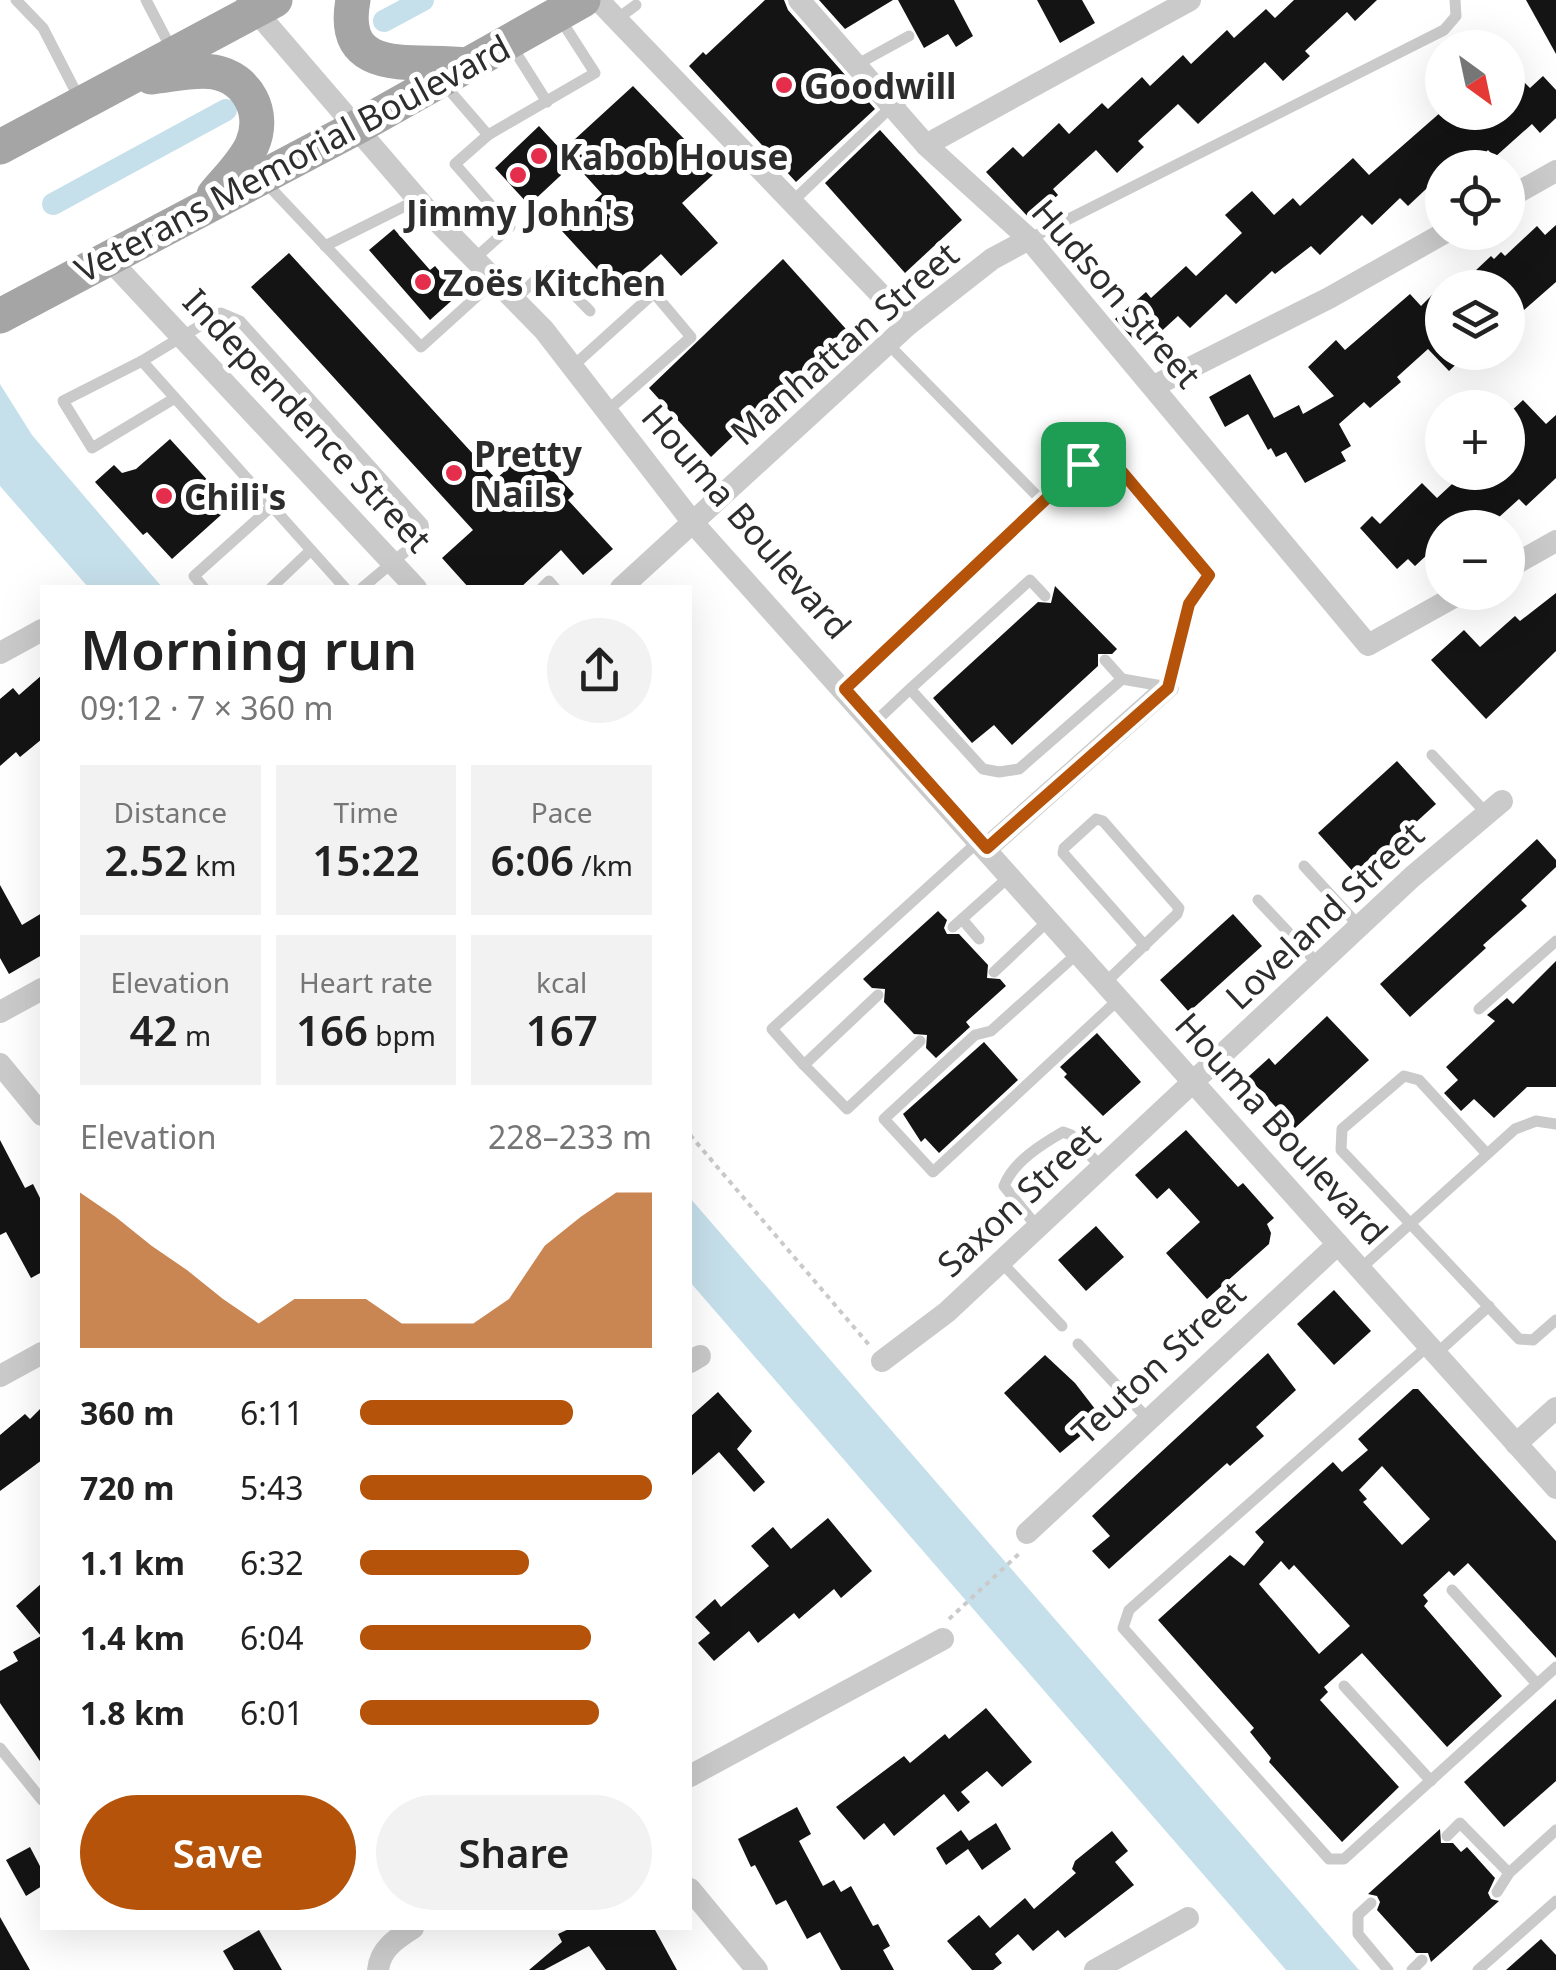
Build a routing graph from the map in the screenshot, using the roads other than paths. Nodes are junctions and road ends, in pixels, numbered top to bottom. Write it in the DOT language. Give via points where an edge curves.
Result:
graph roads {
  1 [pos="16,0"];
  2 [pos="146,0"];
  3 [pos="353,0"];
  4 [pos="598,0"];
  5 [pos="799,0"];
  6 [pos="1190,0"];
  7 [pos="1455,0"];
  8 [pos="260,4"];
  9 [pos="636,6"];
  10 [pos="570,7"];
  11 [pos="616,19"];
  12 [pos="908,36"];
  13 [pos="509,42"];
  14 [pos="175,55"];
  15 [pos="856,65"];
  16 [pos="453,72"];
  17 [pos="128,80"];
  18 [pos="934,82"];
  19 [pos="546,102"];
  20 [pos="82,104"];
  21 [pos="892,106"];
  22 [pos="358,126"];
  23 [pos="488,136"];
  24 [pos="1,145"];
  25 [pos="926,145"];
  26 [pos="1556,171"];
  27 [pos="262,177"];
  28 [pos="1525,188"];
  29 [pos="419,199"];
  30 [pos="792,202"];
  31 [pos="204,208"];
  32 [pos="1029,238"];
  33 [pos="1425,244"];
  34 [pos="325,246"];
  35 [pos="108,258"];
  36 [pos="474,259"];
  37 [pos="495,280"];
  38 [pos="514,300"];
  39 [pos="590,311"];
  40 [pos="0,316"];
  41 [pos="908,324"];
  42 [pos="182,337"];
  43 [pos="888,344"];
  44 [pos="142,361"];
  45 [pos="572,367"];
  46 [pos="1154,386"];
  47 [pos="175,398"];
  48 [pos="607,411"];
  49 [pos="1043,502"];
  50 [pos="271,507"];
  51 [pos="694,524"];
  52 [pos="1556,542"];
  53 [pos="311,550"];
  54 [pos="1525,559"];
  55 [pos="393,562"];
  56 [pos="202,585"];
  57 [pos="273,585"];
  58 [pos="342,585"];
  59 [pos="366,585"];
  60 [pos="413,585"];
  61 [pos="624,585"];
  62 [pos="1045,596"];
  63 [pos="1431,610"];
  64 [pos="40,631"];
  65 [pos="0,653"];
  66 [pos="1105,660"];
  67 [pos="1122,678"];
  68 [pos="1168,688"];
  69 [pos="845,689"];
  70 [pos="910,689"];
  71 [pos="875,722"];
  72 [pos="1432,755"];
  73 [pos="1495,808"];
  74 [pos="984,844"];
  75 [pos="1304,866"];
  76 [pos="1011,875"];
  77 [pos="1258,900"];
  78 [pos="1050,919"];
  79 [pos="1360,927"];
  80 [pos="979,939"];
  81 [pos="1556,941"];
  82 [pos="1144,946"];
  83 [pos="1080,952"];
  84 [pos="991,953"];
  85 [pos="1319,965"];
  86 [pos="40,990"];
  87 [pos="1113,990"];
  88 [pos="878,995"];
  89 [pos="1480,1009"];
  90 [pos="0,1012"];
  91 [pos="920,1041"];
  92 [pos="0,1064"];
  93 [pos="804,1065"];
  94 [pos="1196,1083"];
  95 [pos="40,1113"];
  96 [pos="1556,1124"];
  97 [pos="1486,1154"];
  98 [pos="1102,1169"];
  99 [pos="1410,1224"];
  100 [pos="1038,1228"];
  101 [pos="1338,1244"];
  102 [pos="1001,1262"];
  103 [pos="1360,1269"];
  104 [pos="1488,1306"];
  105 [pos="1556,1320"];
  106 [pos="1062,1326"];
  107 [pos="1078,1344"];
  108 [pos="1432,1350"];
  109 [pos="40,1354"];
  110 [pos="882,1360"];
  111 [pos="0,1376"];
  112 [pos="1555,1411"];
  113 [pos="1147,1418"];
  114 [pos="1516,1444"];
  115 [pos="1556,1488"];
  116 [pos="1024,1544"];
  117 [pos="1452,1590"];
  118 [pos="944,1639"];
  119 [pos="1556,1667"];
  120 [pos="1537,1684"];
  121 [pos="1344,1686"];
  122 [pos="0,1748"];
  123 [pos="692,1775"];
  124 [pos="1431,1781"];
  125 [pos="40,1798"];
  126 [pos="1556,1830"];
  127 [pos="1446,1836"];
  128 [pos="1509,1872"];
  129 [pos="692,1891"];
  130 [pos="1497,1892"];
  131 [pos="1556,1902"];
  132 [pos="1371,1903"];
  133 [pos="1188,1918"];
  134 [pos="411,1930"];
  135 [pos="1422,1960"];
  136 [pos="378,1970"];
  137 [pos="757,1970"];
  138 [pos="1095,1970"];
  139 [pos="1388,1970"];
  140 [pos="1412,1970"];
  141 [pos="1478,1970"];
  1 -- 20 [label="lane" via="43,28"];
  2 -- 14 [label="lane"];
  3 -- 16 [label="main road" via="353,34 363,50 377,60 432,60"];
  4 -- 11 [label="street"];
  5 -- 15 [label="street, Hudson Street"];
  6 -- 25 [label="street"];
  7 -- 32 [label="lane" via="1456,16 1444,30"];
  8 -- 14 [label="main road"];
  8 -- 22 [label="street, Houma Boulevard"];
  9 -- 11 [label="lane"];
  10 -- 13 [label="main road, Veterans Memorial Boulevard"];
  10 -- 19 [label="lane" via="595,73"];
  11 -- 30 [label="street"];
  12 -- 15 [label="lane"];
  13 -- 16 [label="main road, Veterans Memorial Boulevard"];
  13 -- 19 [label="lane"];
  14 -- 17 [label="main road"];
  15 -- 21 [label="street, Hudson Street"];
  16 -- 22 [label="main road, Veterans Memorial Boulevard"];
  16 -- 23 [label="lane"];
  17 -- 20 [label="main road"];
  17 -- 31 [label="main road" via="218,73 250,94 257,118 253,144"];
  18 -- 21 [label="lane"];
  19 -- 23 [label="lane"];
  20 -- 24 [label="main road"];
  21 -- 25 [label="street, Hudson Street"];
  21 -- 30 [label="lane"];
  22 -- 27 [label="main road, Veterans Memorial Boulevard"];
  22 -- 29 [label="street, Houma Boulevard"];
  23 -- 36 [label="lane" via="455,164 510,227"];
  25 -- 32 [label="street, Hudson Street"];
  26 -- 28 [label="street"];
  27 -- 31 [label="main road, Veterans Memorial Boulevard"];
  27 -- 34 [label="lane"];
  29 -- 34 [label="lane"];
  29 -- 36 [label="street, Houma Boulevard"];
  30 -- 41 [label="street"];
  31 -- 35 [label="main road, Veterans Memorial Boulevard"];
  32 -- 41 [label="street, Manhattan Street"];
  32 -- 46 [label="street, Hudson Street"];
  33 -- 46 [label="street"];
  34 -- 37 [label="lane" via="421,347"];
  35 -- 40 [label="main road, Veterans Memorial Boulevard"];
  35 -- 42 [label="street, Independence Street"];
  36 -- 37 [label="street, Houma Boulevard"];
  37 -- 38 [label="street, Houma Boulevard"];
  38 -- 39 [label="lane" via="551,271"];
  38 -- 45 [label="street, Houma Boulevard"];
  41 -- 43 [label="street, Manhattan Street"];
  42 -- 44 [label="lane"];
  42 -- 55 [label="street, Independence Street"];
  42 -- 55 [label="lane" via="220,313 240,321 423,524 418,541"];
  43 -- 49 [label="lane"];
  43 -- 51 [label="street, Manhattan Street"];
  44 -- 47 [label="lane"];
  44 -- 47 [label="lane" via="63,401 92,448"];
  45 -- 48 [label="street, Houma Boulevard"];
  45 -- 48 [label="lane" via="654,294 691,338"];
  46 -- 63 [label="street, Hudson Street" via="1368,645"];
  47 -- 50 [label="lane"];
  48 -- 51 [label="street, Houma Boulevard"];
  49 -- 68 [label="lane" via="1083,464 1118,467 1209,575 1189,604"];
  49 -- 69 [label="lane"];
  50 -- 53 [label="lane"];
  50 -- 56 [label="lane" via="194,576"];
  51 -- 61 [label="street, Manhattan Street"];
  51 -- 69 [label="street, Houma Boulevard"];
  52 -- 54 [label="street"];
  53 -- 57 [label="lane"];
  53 -- 58 [label="lane"];
  55 -- 59 [label="lane"];
  55 -- 60 [label="street, Independence Street"];
  62 -- 70 [label="lane" via="1030,580"];
  64 -- 65 [label="street"];
  66 -- 67 [label="lane"];
  67 -- 68 [label="lane"];
  67 -- 70 [label="lane" via="1019,769 999,772 974,761"];
  68 -- 74 [label="street"];
  69 -- 71 [label="street, Houma Boulevard"];
  70 -- 71 [label="lane"];
  71 -- 74 [label="street, Houma Boulevard"];
  72 -- 73 [label="lane"];
  73 -- 79 [label="street, Loveland Street"];
  74 -- 76 [label="street, Houma Boulevard"];
  74 -- 93 [label="lane" via="772,1029"];
  75 -- 79 [label="lane"];
  76 -- 78 [label="street, Houma Boulevard"];
  76 -- 80 [label="lane" via="957,923"];
  77 -- 85 [label="lane"];
  78 -- 83 [label="street, Houma Boulevard"];
  78 -- 84 [label="lane" via="997,968"];
  79 -- 85 [label="street, Loveland Street"];
  81 -- 89 [label="lane"];
  82 -- 82 [label="lane" via="1179,908 1096,820 1064,848 1066,860"];
  82 -- 87 [label="lane"];
  83 -- 87 [label="street, Houma Boulevard"];
  83 -- 87 [label="lane" via="991,1031 975,1034 884,1119 932,1172"];
  85 -- 94 [label="street, Loveland Street"];
  86 -- 90 [label="street"];
  87 -- 94 [label="street, Houma Boulevard"];
  88 -- 93 [label="lane"];
  91 -- 93 [label="lane" via="847,1109"];
  92 -- 95 [label="street"];
  94 -- 98 [label="street, Saxon Street"];
  94 -- 101 [label="street, Houma Boulevard"];
  96 -- 97 [label="lane" via="1536,1121 1514,1129"];
  97 -- 99 [label="lane"];
  97 -- 99 [label="lane" via="1418,1080 1404,1076 1342,1129 1340,1150"];
  98 -- 100 [label="street, Saxon Street"];
  98 -- 100 [label="lane" via="1071,1135 1062,1132 1041,1145 1004,1186"];
  99 -- 103 [label="lane"];
  99 -- 104 [label="lane"];
  100 -- 102 [label="street, Saxon Street"];
  101 -- 103 [label="street, Houma Boulevard"];
  101 -- 113 [label="street, Teuton Street"];
  102 -- 106 [label="lane"];
  102 -- 110 [label="street, Saxon Street"];
  103 -- 108 [label="street, Houma Boulevard"];
  104 -- 105 [label="lane" via="1519,1339 1533,1340"];
  104 -- 108 [label="lane"];
  107 -- 113 [label="lane"];
  108 -- 114 [label="street, Houma Boulevard"];
  108 -- 124 [label="lane" via="1130,1610 1123,1628 1328,1859 1344,1859"];
  109 -- 111 [label="street"];
  112 -- 114 [label="street"];
  113 -- 116 [label="street, Teuton Street"];
  114 -- 115 [label="street, Houma Boulevard"];
  117 -- 120 [label="lane"];
  118 -- 123 [label="street"];
  119 -- 120 [label="lane"];
  120 -- 124 [label="lane"];
  121 -- 124 [label="lane"];
  122 -- 125 [label="lane"];
  126 -- 128 [label="lane"];
  127 -- 128 [label="lane" via="1460,1823"];
  128 -- 130 [label="lane"];
  129 -- 137 [label="street"];
  131 -- 141 [label="lane"];
  132 -- 139 [label="lane" via="1358,1915 1358,1934"];
  133 -- 138 [label="street"];
  134 -- 136 [label="street" via="387,1949"];
  135 -- 140 [label="lane"];
}
